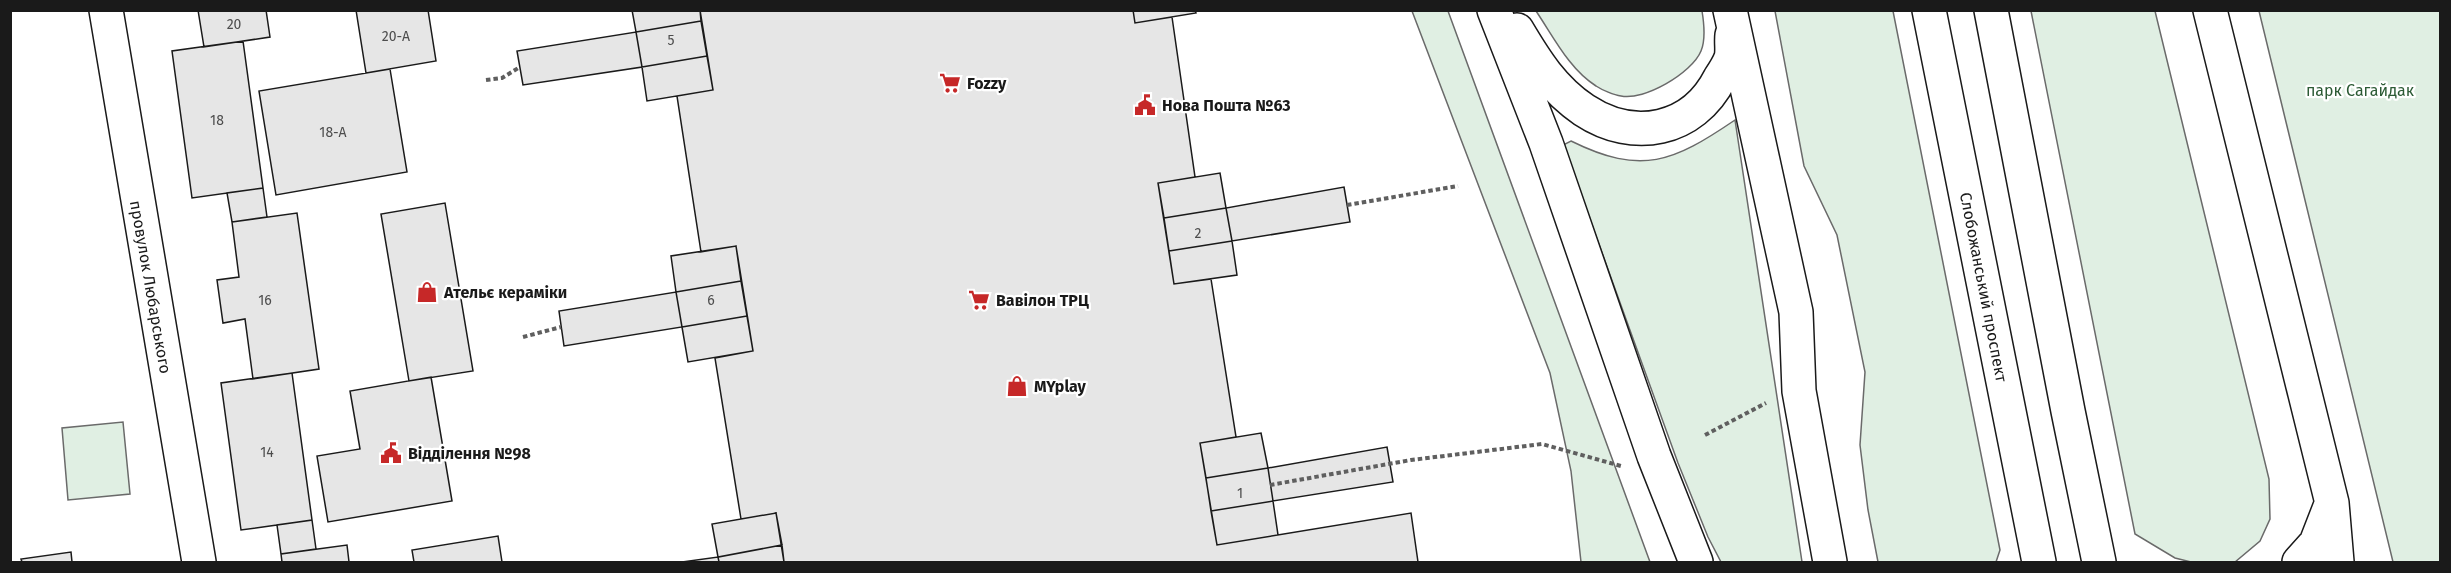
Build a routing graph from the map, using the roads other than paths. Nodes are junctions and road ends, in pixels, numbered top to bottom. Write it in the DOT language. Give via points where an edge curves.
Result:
graph roads {
  1 [pos="106,10"];
  2 [pos="1494,10"];
  3 [pos="1506,10"];
  4 [pos="1929,10"];
  5 [pos="1991,10"];
  6 [pos="2210,10"];
  7 [pos="1731,15"];
  8 [pos="2332,503"];
  9 [pos="2031,519"];
  10 [pos="199,562"];
  11 [pos="1696,562"];
  12 [pos="1830,562"];
  13 [pos="2028,562"];
  14 [pos="2039,562"];
  15 [pos="2100,562"];
  16 [pos="2299,562"];
  17 [pos="2337,562"];
  1 -- 10 [label="main road, провулок Любарського"];
  2 -- 11 [label="main road" via="1546,143 1654,456"];
  3 -- 7 [label="main road" via="1556,88 1586,111 1622,126 1646,129 1669,125 1694,112 1713,92 1731,58"];
  4 -- 9 [label="main road, Слобожанський проспект"];
  5 -- 15 [label="main road"];
  6 -- 8 [label="main road"];
  7 -- 12 [label="main road" via="1796,312 1799,391"];
  8 -- 16 [label="main road" via="2316,543"];
  8 -- 17 [label="main road"];
  9 -- 13 [label="main road"];
  9 -- 14 [label="main road, Слобожанський проспект"];
}
